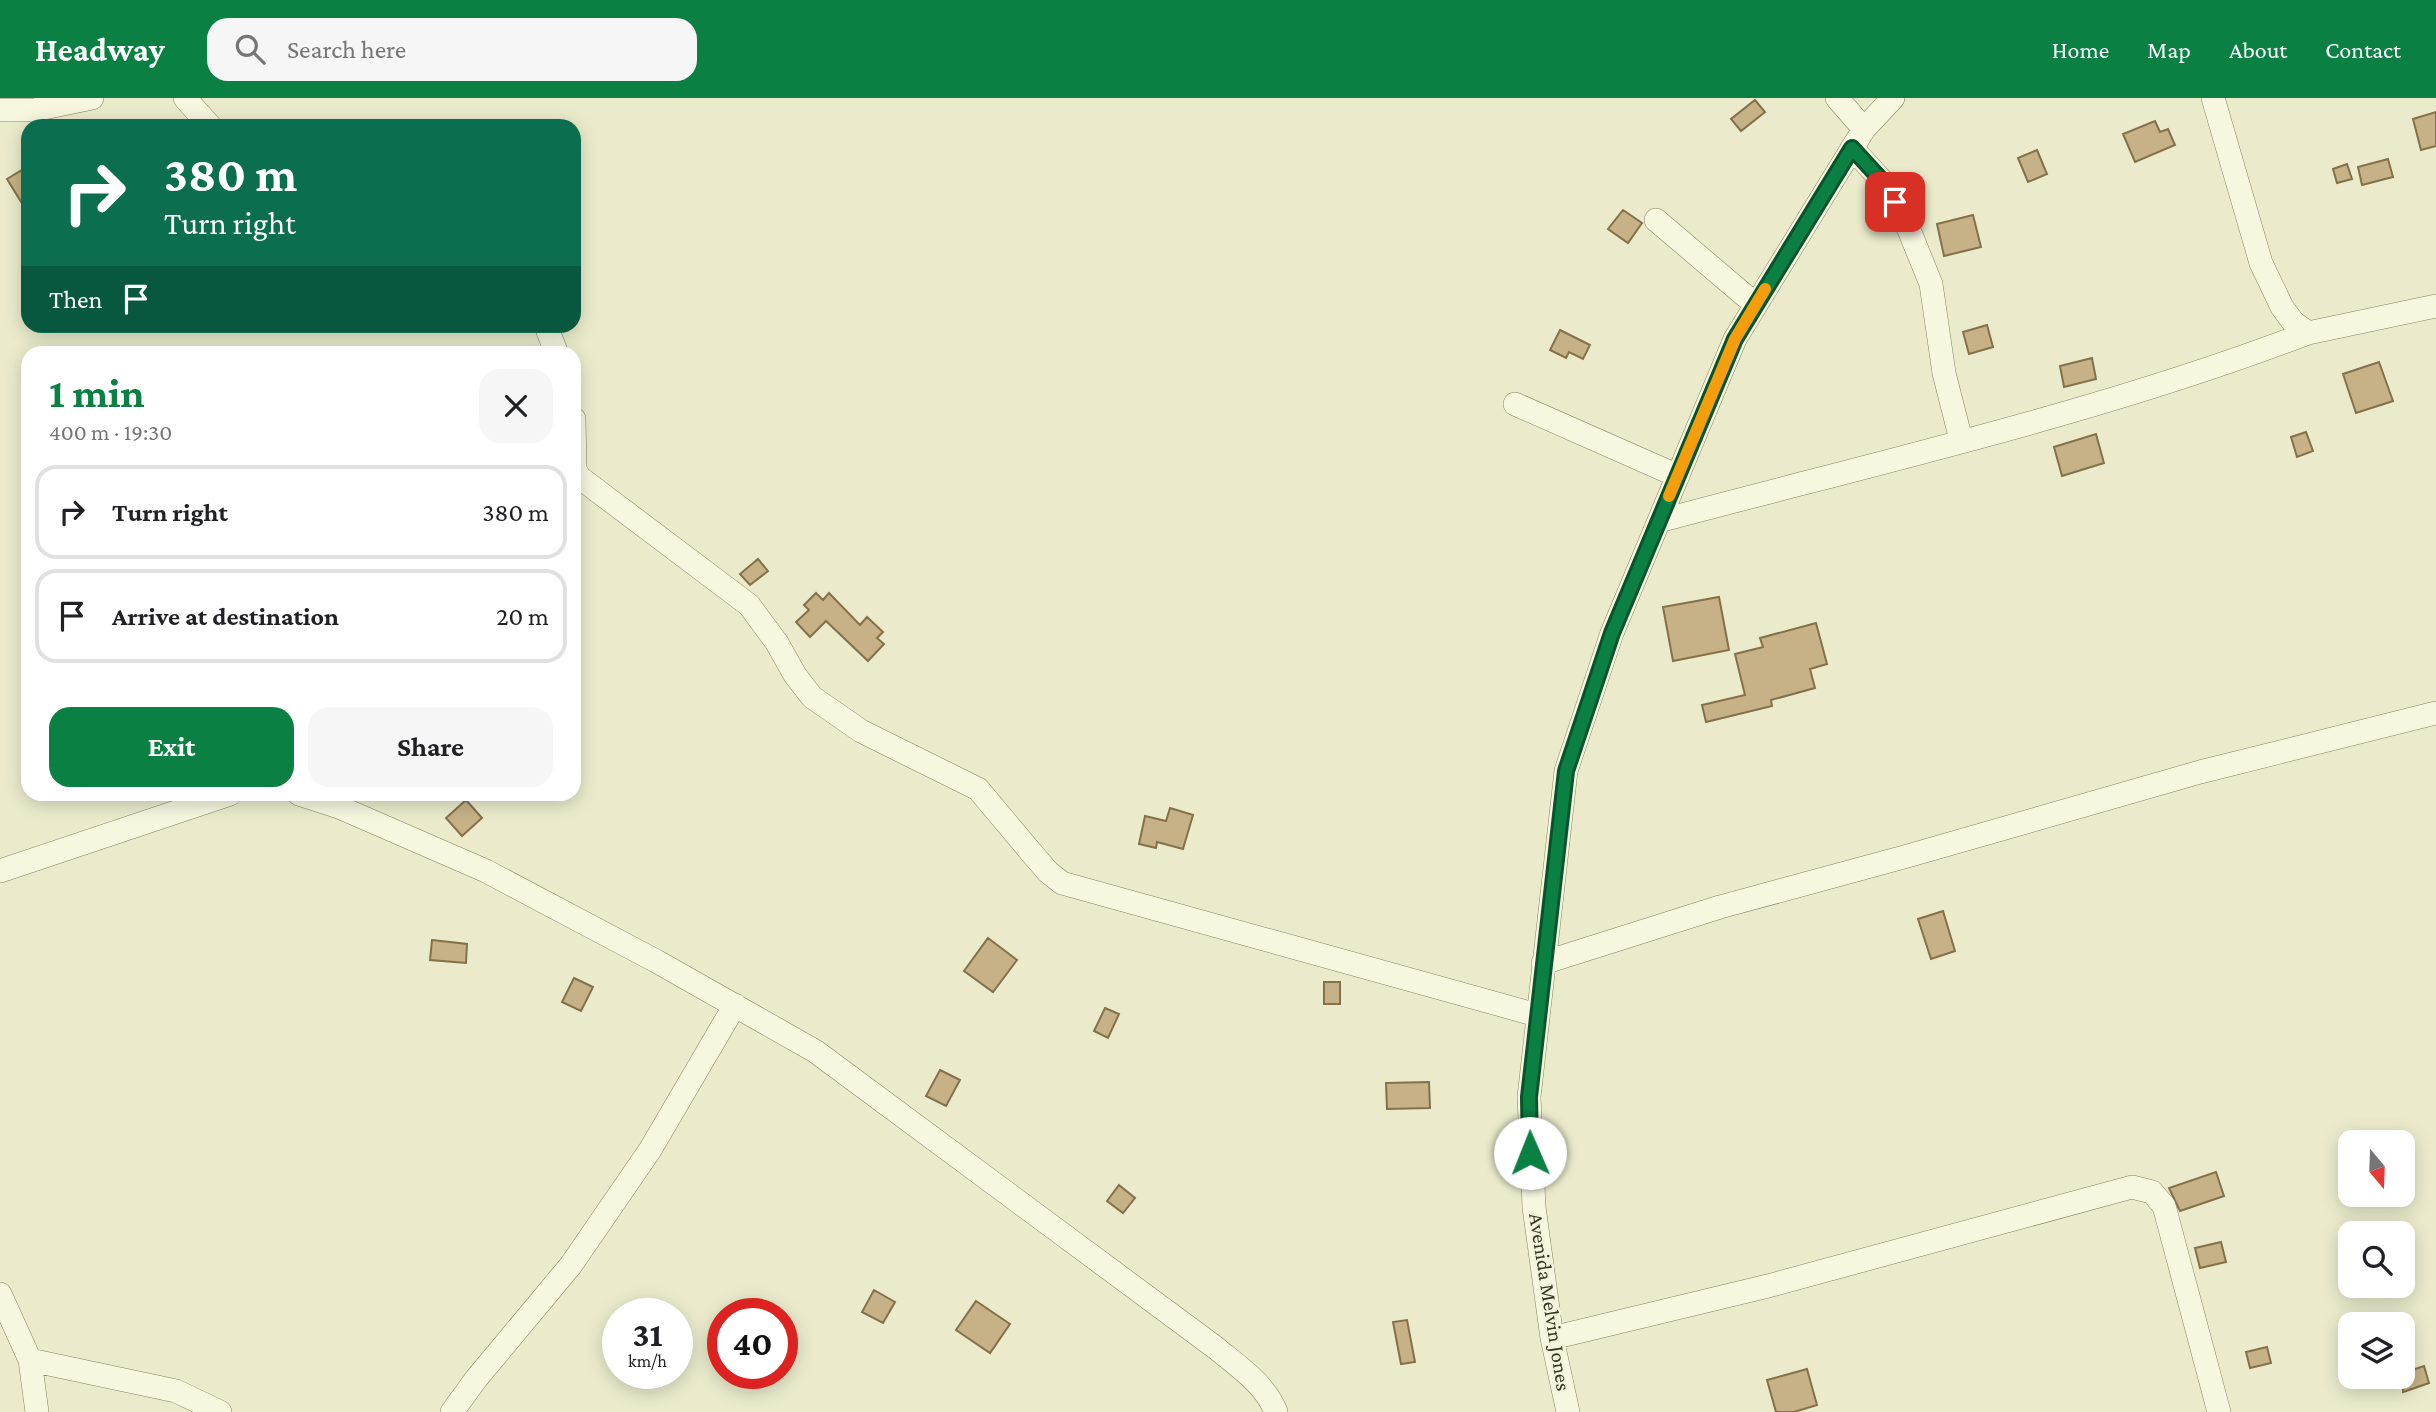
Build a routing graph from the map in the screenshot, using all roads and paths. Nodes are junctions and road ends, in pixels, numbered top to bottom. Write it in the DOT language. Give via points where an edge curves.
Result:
graph roads {
  1 [pos="92,98"];
  2 [pos="185,98"];
  3 [pos="1837,98"];
  4 [pos="1893,98"];
  5 [pos="2213,98"];
  6 [pos="0,110"];
  7 [pos="204,119"];
  8 [pos="1858,138"];
  9 [pos="1656,220"];
  10 [pos="1756,305"];
  11 [pos="2436,306"];
  12 [pos="2308,333"];
  13 [pos="1515,404"];
  14 [pos="1961,440"];
  15 [pos="1678,476"];
  16 [pos="581,479"];
  17 [pos="1659,521"];
  18 [pos="2436,713"];
  19 [pos="209,801"];
  20 [pos="321,801"];
  21 [pos="0,871"];
  22 [pos="1544,962"];
  23 [pos="735,1006"];
  24 [pos="1537,1014"];
  25 [pos="0,1294"];
  26 [pos="1552,1338"];
  27 [pos="30,1360"];
  28 [pos="37,1412"];
  29 [pos="220,1412"];
  30 [pos="453,1412"];
  31 [pos="1276,1412"];
  32 [pos="1569,1412"];
  33 [pos="2219,1412"];
  1 -- 6 [label="street" via="34,110"];
  2 -- 7 [label="street"];
  3 -- 8 [label="street"];
  4 -- 8 [label="street, Avenida Melvin Jones"];
  5 -- 12 [label="street" via="2261,263 2282,307"];
  8 -- 10 [label="street, Avenida Melvin Jones"];
  8 -- 14 [label="street" via="1905,220 1931,284 1944,373"];
  9 -- 10 [label="street"];
  10 -- 15 [label="street, Avenida Melvin Jones" via="1735,339"];
  11 -- 12 [label="street"];
  12 -- 14 [label="street" via="2096,405"];
  13 -- 15 [label="street"];
  14 -- 17 [label="street"];
  15 -- 17 [label="street, Avenida Melvin Jones"];
  16 -- 24 [label="street" via="749,606 811,697 861,731 978,789 1062,883"];
  17 -- 22 [label="street, Avenida Melvin Jones" via="1612,633 1566,771"];
  18 -- 22 [label="street" via="2200,772 1720,906"];
  19 -- 21 [label="street"];
  20 -- 23 [label="street" via="486,871"];
  22 -- 24 [label="street, Avenida Melvin Jones"];
  23 -- 30 [label="street" via="650,1150 571,1265"];
  23 -- 31 [label="street" via="815,1051 1216,1348 1259,1384"];
  24 -- 26 [label="street, Avenida Melvin Jones" via="1529,1097 1530,1153"];
  25 -- 27 [label="street"];
  26 -- 32 [label="street, Avenida Melvin Jones"];
  26 -- 33 [label="street" via="1768,1286 2133,1187 2152,1192 2164,1206"];
  27 -- 28 [label="street"];
  27 -- 29 [label="street" via="176,1391"];
}
